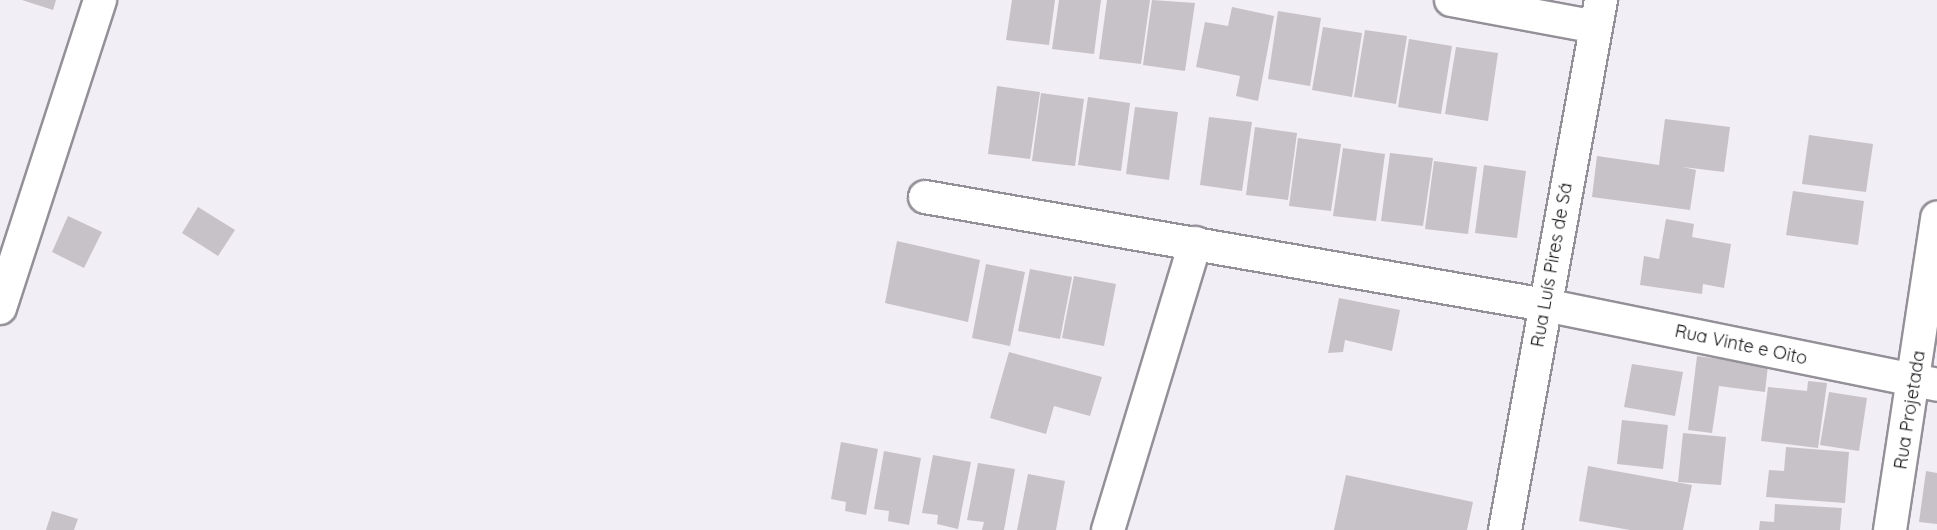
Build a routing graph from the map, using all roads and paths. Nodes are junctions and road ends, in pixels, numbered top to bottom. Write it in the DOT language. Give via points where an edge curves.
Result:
graph roads {
  1 [pos="100,0"];
  2 [pos="1451,0"];
  3 [pos="1599,14"];
  4 [pos="925,197"];
  5 [pos="1937,218"];
  6 [pos="1195,243"];
  7 [pos="1545,305"];
  8 [pos="0,308"];
  9 [pos="1926,383"];
  10 [pos="1108,530"];
  11 [pos="1505,530"];
  12 [pos="1890,530"];
  1 -- 8 [label="street"];
  2 -- 3 [label="street"];
  3 -- 7 [label="street, Rua Luís Pires de Sá"];
  4 -- 6 [label="street, Rua Vinte e Oito"];
  5 -- 9 [label="street, Rua Projetada"];
  6 -- 7 [label="street, Rua Vinte e Oito"];
  6 -- 10 [label="street"];
  7 -- 9 [label="street, Rua Vinte e Oito"];
  7 -- 11 [label="street, Rua Luís Pires de Sá"];
  9 -- 12 [label="street, Rua Projetada"];
}
